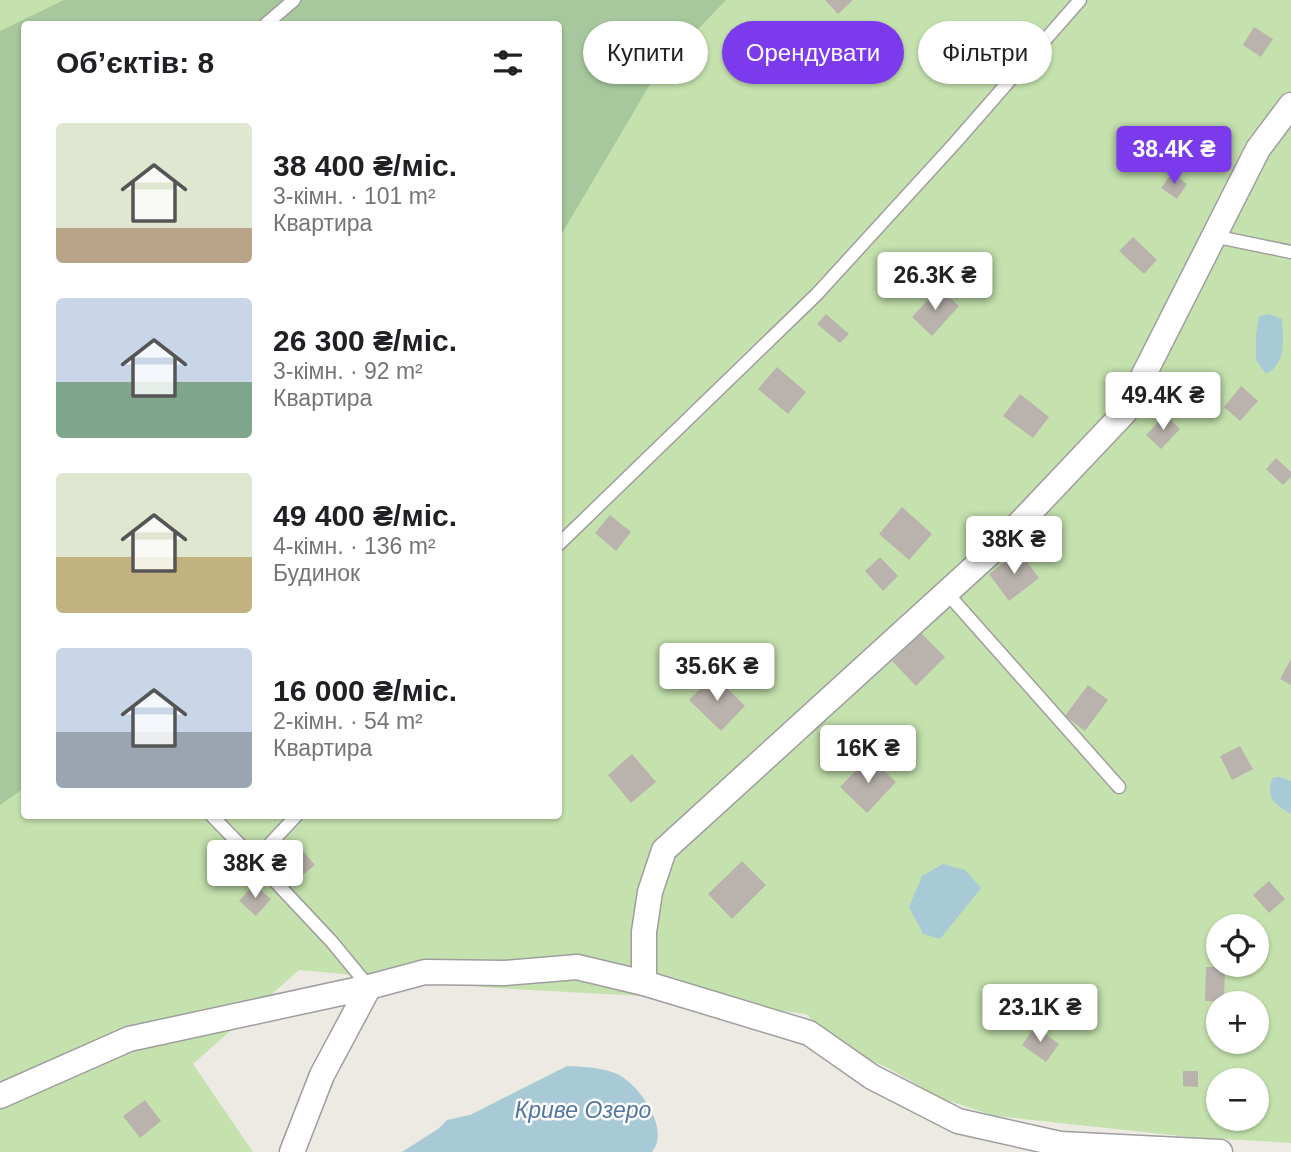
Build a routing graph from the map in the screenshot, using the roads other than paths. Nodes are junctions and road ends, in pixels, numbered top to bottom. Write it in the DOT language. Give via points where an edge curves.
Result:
graph roads {
  1 [pos="294,0"];
  2 [pos="1080,0"];
  3 [pos="270,21"];
  4 [pos="1291,105"];
  5 [pos="1213,236"];
  6 [pos="1291,252"];
  7 [pos="562,541"];
  8 [pos="946,592"];
  9 [pos="1119,787"];
  10 [pos="215,819"];
  11 [pos="293,819"];
  12 [pos="256,860"];
  13 [pos="644,983"];
  14 [pos="369,987"];
  15 [pos="0,1096"];
  16 [pos="292,1152"];
  17 [pos="1220,1152"];
  1 -- 3 [label="lane"];
  2 -- 7 [label="lane" via="817,294"];
  4 -- 5 [label="street" via="1258,149"];
  5 -- 6 [label="lane"];
  5 -- 8 [label="street" via="1125,412 1001,543"];
  8 -- 9 [label="lane"];
  8 -- 13 [label="street" via="664,850 650,892"];
  10 -- 12 [label="lane"];
  11 -- 12 [label="lane"];
  12 -- 14 [label="lane"];
  13 -- 14 [label="street" via="578,967 505,973 425,972"];
  13 -- 17 [label="street" via="810,1033 872,1077 958,1121 1060,1144"];
  14 -- 15 [label="street" via="129,1039"];
  14 -- 16 [label="street" via="322,1075"];
}
